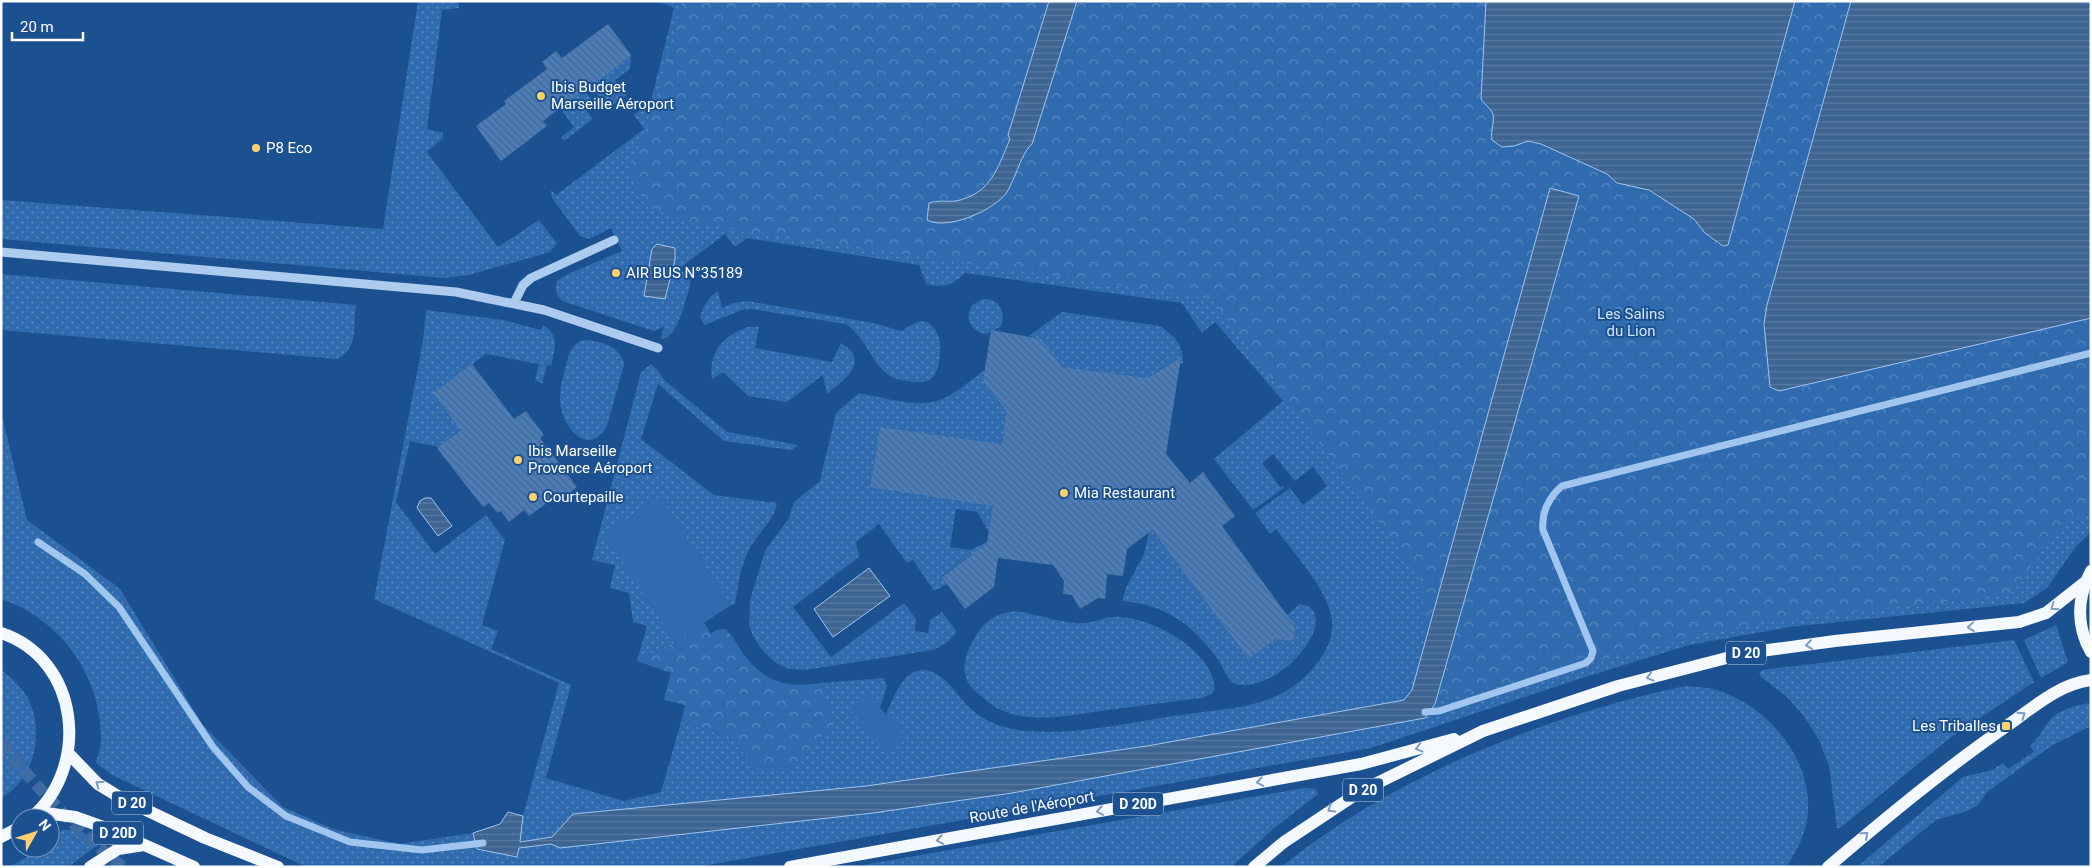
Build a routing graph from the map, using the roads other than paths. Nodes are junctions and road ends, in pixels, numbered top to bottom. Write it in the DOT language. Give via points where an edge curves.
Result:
graph roads {
  1 [pos="614,240"];
  2 [pos="1,252"];
  3 [pos="514,303"];
  4 [pos="658,348"];
  5 [pos="2091,571"];
  6 [pos="2084,583"];
  7 [pos="3,632"];
  8 [pos="2091,652"];
  9 [pos="2091,680"];
  10 [pos="1483,731"];
  11 [pos="69,754"];
  12 [pos="41,808"];
  13 [pos="60,816"];
  14 [pos="205,838"];
  15 [pos="144,845"];
  16 [pos="90,867"];
  17 [pos="194,867"];
  18 [pos="257,867"];
  19 [pos="278,867"];
  20 [pos="790,867"];
  21 [pos="1254,867"];
  22 [pos="1828,867"];
  1 -- 3 [label="street" via="531,278 523,285"];
  2 -- 3 [label="street" via="446,291"];
  3 -- 4 [label="street"];
  5 -- 6 [label="main road"];
  6 -- 8 [label="main road" via="2080,605 2081,629"];
  6 -- 10 [label="main road, D 20, one-way" via="2046,613 2019,622 1746,653 1618,686"];
  7 -- 11 [label="main road" via="42,660 58,682 68,708"];
  22 -- 9 [label="main road, one-way" via="1906,800 1985,741 2062,688"];
  10 -- 20 [label="main road, Route de l'Aéroport / D 20D, one-way" via="1361,764"];
  10 -- 21 [label="main road, D 20, one-way" via="1361,791 1284,842"];
  11 -- 12 [label="main road" via="64,773"];
  14 -- 11 [label="main road, D 20, one-way" via="120,798 98,784"];
  13 -- 15 [label="main road, D 20D" via="75,817"];
  14 -- 18 [label="main road"];
  14 -- 19 [label="main road"];
  15 -- 16 [label="main road" via="118,849"];
  15 -- 17 [label="main road, D 20D"];
}
